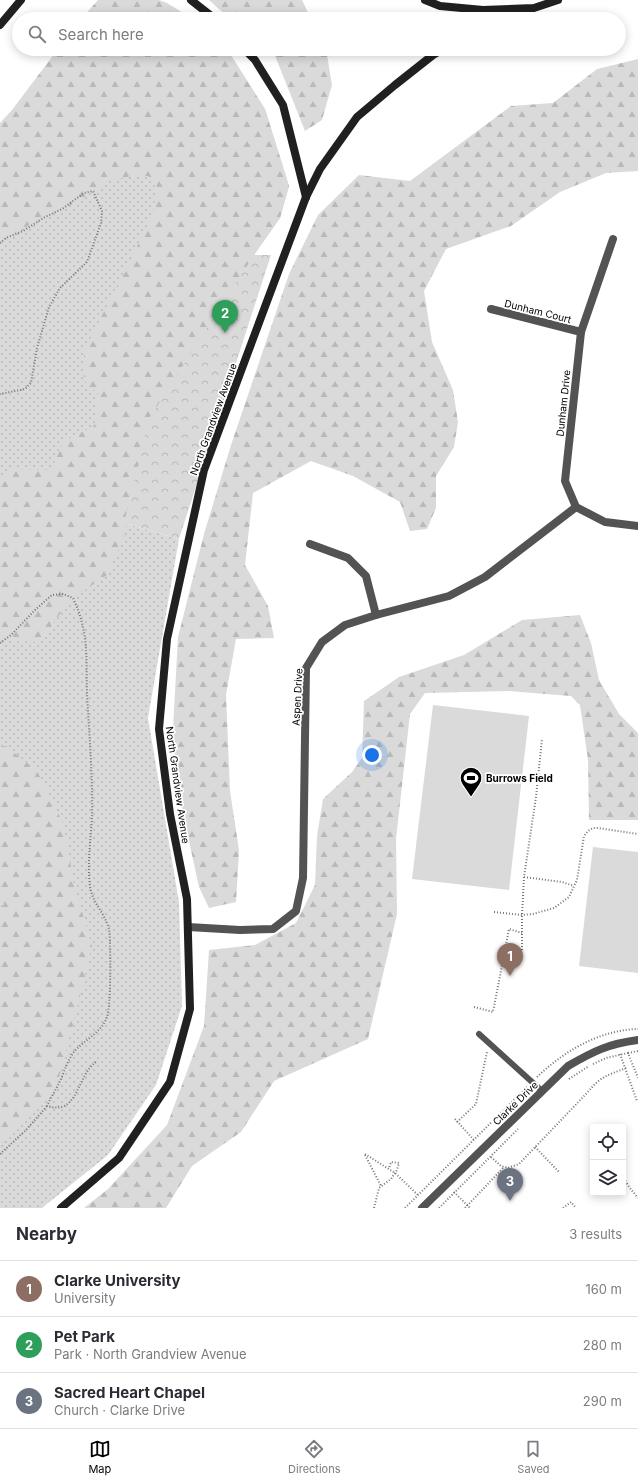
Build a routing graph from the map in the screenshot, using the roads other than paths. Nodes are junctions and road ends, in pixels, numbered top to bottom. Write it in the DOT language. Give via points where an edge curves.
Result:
graph roads {
  1 [pos="21,0"];
  2 [pos="191,0"];
  3 [pos="425,0"];
  4 [pos="558,0"];
  5 [pos="534,8"];
  6 [pos="206,12"];
  7 [pos="524,12"];
  8 [pos="0,24"];
  9 [pos="250,56"];
  10 [pos="432,56"];
  11 [pos="306,197"];
  12 [pos="613,239"];
  13 [pos="491,309"];
  14 [pos="581,332"];
  15 [pos="576,507"];
  16 [pos="638,526"];
  17 [pos="310,544"];
  18 [pos="376,615"];
  19 [pos="188,927"];
  20 [pos="479,1034"];
  21 [pos="638,1040"];
  22 [pos="542,1091"];
  23 [pos="61,1208"];
  24 [pos="422,1208"];
  1 -- 8 [label="street"];
  2 -- 6 [label="street"];
  3 -- 5 [label="street" via="440,6 482,10"];
  4 -- 5 [label="street"];
  5 -- 7 [label="street"];
  9 -- 11 [label="street" via="283,105"];
  10 -- 11 [label="street, North Grandview Avenue" via="357,117 320,169"];
  11 -- 19 [label="street, North Grandview Avenue" via="204,470 167,639 159,730 170,814 187,899"];
  12 -- 14 [label="street, Dunham Drive"];
  13 -- 14 [label="street, Dunham Court"];
  14 -- 15 [label="street, Dunham Drive" via="565,481"];
  15 -- 16 [label="street" via="605,522"];
  15 -- 18 [label="street, Aspen Drive" via="485,577 449,596"];
  17 -- 18 [label="street" via="348,558 366,576"];
  18 -- 19 [label="street, Aspen Drive" via="344,625 322,642 306,668 303,878 296,911 273,928 240,930"];
  19 -- 23 [label="street, North Grandview Avenue" via="190,1009 170,1082 119,1158"];
  20 -- 22 [label="lane"];
  21 -- 22 [label="street, Clarke Drive" via="595,1050 568,1066"];
  22 -- 24 [label="street, Clarke Drive"];
}
